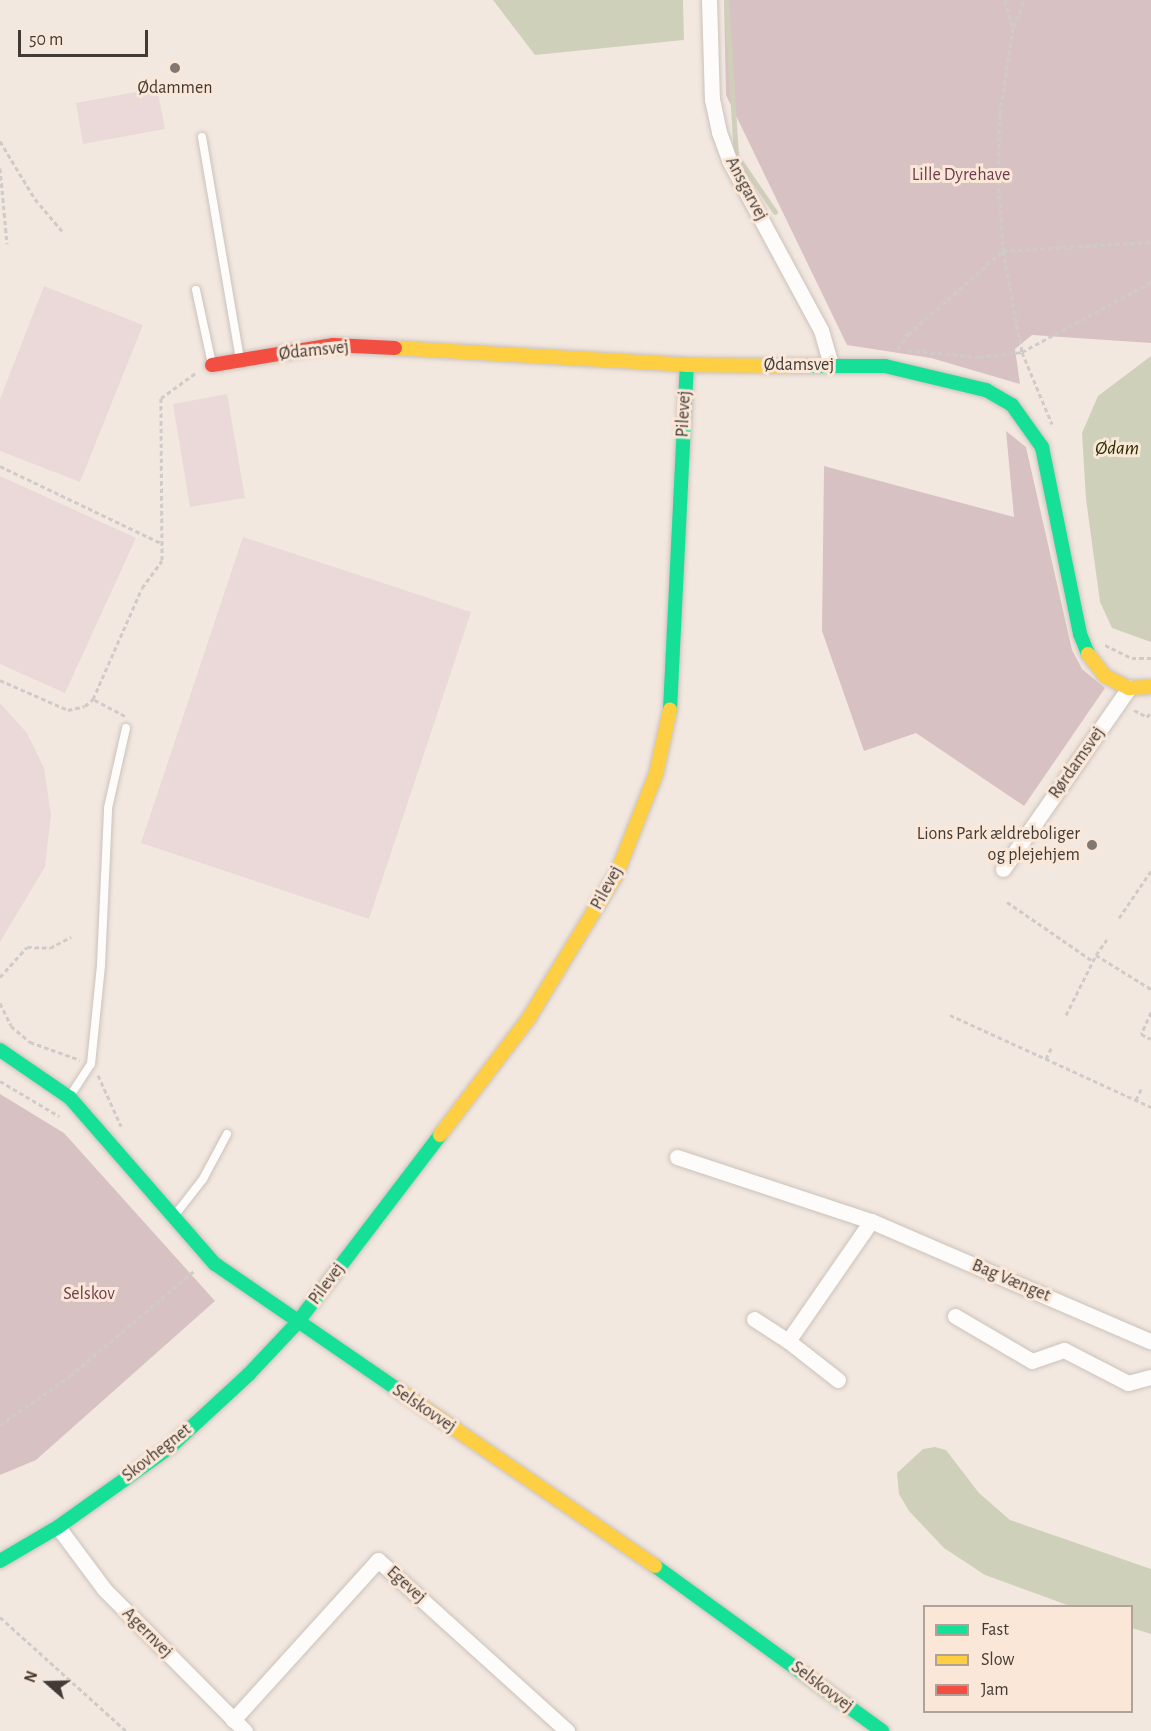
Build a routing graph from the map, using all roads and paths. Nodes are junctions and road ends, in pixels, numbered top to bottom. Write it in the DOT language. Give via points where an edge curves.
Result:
graph roads {
  1 [pos="709,0"];
  2 [pos="1005,0"];
  3 [pos="1025,0"];
  4 [pos="1013,28"];
  5 [pos="202,137"];
  6 [pos="0,141"];
  7 [pos="0,168"];
  8 [pos="62,231"];
  9 [pos="1151,242"];
  10 [pos="7,244"];
  11 [pos="1003,251"];
  12 [pos="1151,282"];
  13 [pos="196,290"];
  14 [pos="1022,352"];
  15 [pos="240,360"];
  16 [pos="831,364"];
  17 [pos="212,365"];
  18 [pos="687,365"];
  19 [pos="0,466"];
  20 [pos="163,544"];
  21 [pos="0,680"];
  22 [pos="1129,687"];
  23 [pos="1151,687"];
  24 [pos="93,699"];
  25 [pos="1120,701"];
  26 [pos="1151,712"];
  27 [pos="126,728"];
  28 [pos="1004,869"];
  29 [pos="1151,871"];
  30 [pos="1007,902"];
  31 [pos="1119,918"];
  32 [pos="71,937"];
  33 [pos="1107,939"];
  34 [pos="1096,955"];
  35 [pos="1093,961"];
  36 [pos="0,977"];
  37 [pos="1151,989"];
  38 [pos="0,1003"];
  39 [pos="1151,1012"];
  40 [pos="950,1015"];
  41 [pos="1066,1015"];
  42 [pos="1151,1038"];
  43 [pos="1052,1046"];
  44 [pos="0,1050"];
  45 [pos="1046,1059"];
  46 [pos="91,1064"];
  47 [pos="1142,1086"];
  48 [pos="69,1098"];
  49 [pos="1136,1100"];
  50 [pos="1151,1107"];
  51 [pos="119,1121"];
  52 [pos="227,1134"];
  53 [pos="677,1157"];
  54 [pos="172,1219"];
  55 [pos="871,1221"];
  56 [pos="200,1266"];
  57 [pos="955,1316"];
  58 [pos="754,1319"];
  59 [pos="297,1323"];
  60 [pos="788,1341"];
  61 [pos="1151,1341"];
  62 [pos="1151,1377"];
  63 [pos="838,1380"];
  64 [pos="0,1425"];
  65 [pos="58,1527"];
  66 [pos="0,1561"];
  67 [pos="0,1617"];
  68 [pos="232,1720"];
  69 [pos="126,1731"];
  70 [pos="245,1731"];
  71 [pos="567,1731"];
  72 [pos="882,1731"];
  1 -- 16 [label="street, Ansgarvej" via="712,99 719,132 729,160 821,330"];
  2 -- 4 [label="path"];
  3 -- 4 [label="path"];
  4 -- 11 [label="path" via="1000,114 998,173"];
  5 -- 15 [label="lane"];
  6 -- 8 [label="path" via="35,199"];
  7 -- 10 [label="path"];
  9 -- 11 [label="path"];
  11 -- 14 [label="path"];
  11 -- 14 [label="path" via="908,334 898,349 979,357"];
  12 -- 14 [label="path"];
  13 -- 17 [label="lane"];
  15 -- 17 [label="street, Ødamsvej"];
  15 -- 18 [label="street, Ødamsvej" via="333,345"];
  16 -- 18 [label="street, Ødamsvej"];
  16 -- 22 [label="street, Ødamsvej" via="885,366 952,380 986,390 1012,405 1042,447 1080,634 1090,659 1105,676"];
  17 -- 20 [label="path" via="184,379 161,398"];
  18 -- 59 [label="street, Pilevej" via="669,723 656,774 617,873 529,1018"];
  19 -- 20 [label="path"];
  20 -- 24 [label="path" via="162,560 142,588"];
  21 -- 24 [label="path" via="68,710 85,706"];
  22 -- 23 [label="street, Ødamsvej"];
  22 -- 25 [label="street, Rørdamsvej"];
  24 -- 27 [label="path" via="126,716"];
  25 -- 26 [label="path" via="1147,717"];
  25 -- 28 [label="street, Rørdamsvej"];
  27 -- 46 [label="lane" via="108,808 101,965"];
  29 -- 31 [label="path"];
  30 -- 35 [label="path"];
  32 -- 36 [label="path" via="50,948 27,947"];
  33 -- 34 [label="path"];
  34 -- 35 [label="path"];
  34 -- 37 [label="path"];
  35 -- 41 [label="path"];
  38 -- 46 [label="path" via="11,1026 30,1042"];
  39 -- 42 [label="path" via="1141,1034"];
  40 -- 45 [label="path"];
  43 -- 45 [label="path"];
  44 -- 48 [label="street, Selskovvej"];
  45 -- 49 [label="path"];
  46 -- 48 [label="lane"];
  46 -- 51 [label="path" via="106,1087"];
  47 -- 49 [label="path"];
  48 -- 54 [label="street, Selskovvej"];
  49 -- 50 [label="path"];
  52 -- 54 [label="lane" via="203,1179"];
  53 -- 55 [label="street, Bag Vænget"];
  54 -- 59 [label="street, Selskovvej" via="215,1264"];
  55 -- 60 [label="street"];
  55 -- 61 [label="street, Bag Vænget"];
  56 -- 64 [label="path" via="70,1376"];
  57 -- 62 [label="street" via="1032,1361 1064,1350 1128,1383"];
  58 -- 60 [label="street"];
  59 -- 65 [label="street, Skovhegnet" via="170,1447"];
  59 -- 72 [label="street, Selskovvej" via="739,1623"];
  60 -- 63 [label="street"];
  65 -- 66 [label="street, Skovhegnet"];
  65 -- 68 [label="street, Agernvej" via="104,1589"];
  67 -- 69 [label="path"];
  68 -- 70 [label="street, Agernvej"];
  68 -- 71 [label="street, Egevej" via="378,1560"];
}
